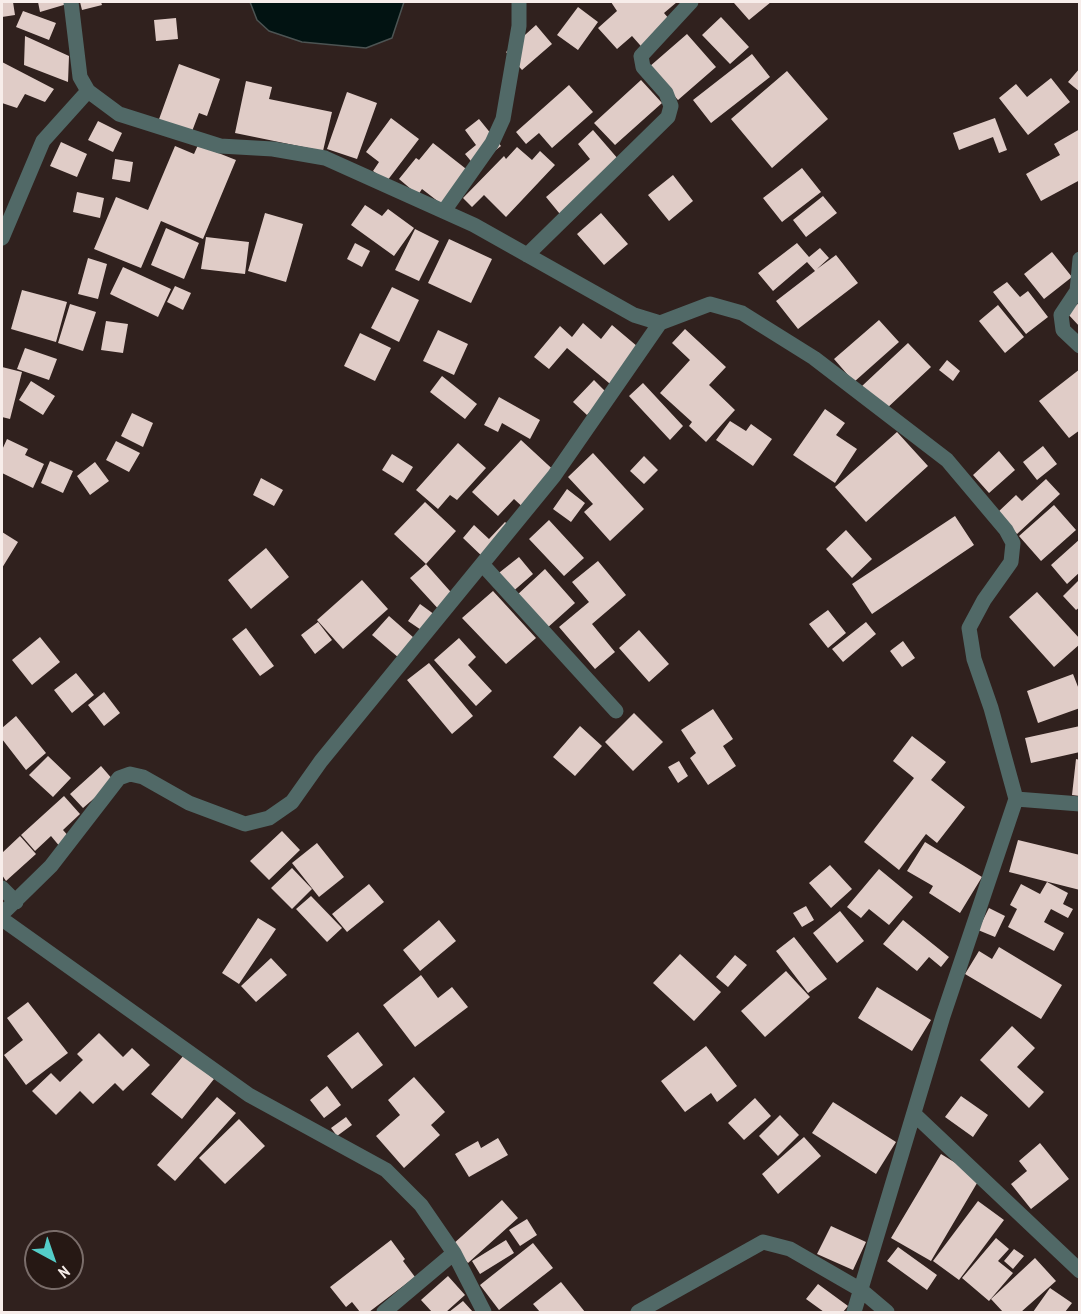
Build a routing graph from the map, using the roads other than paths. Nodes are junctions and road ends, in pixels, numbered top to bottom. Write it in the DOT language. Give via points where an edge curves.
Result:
graph roads {
  1 [pos="71,2"];
  2 [pos="519,2"];
  3 [pos="692,2"];
  4 [pos="88,91"];
  5 [pos="444,211"];
  6 [pos="2,238"];
  7 [pos="527,255"];
  8 [pos="1080,259"];
  9 [pos="660,323"];
  10 [pos="1080,346"];
  11 [pos="482,564"];
  12 [pos="616,711"];
  13 [pos="1016,799"];
  14 [pos="1080,804"];
  15 [pos="2,888"];
  16 [pos="16,902"];
  17 [pos="2,914"];
  18 [pos="2,919"];
  19 [pos="914,1114"];
  20 [pos="454,1253"];
  21 [pos="1080,1271"];
  22 [pos="861,1290"];
  23 [pos="384,1312"];
  24 [pos="484,1312"];
  25 [pos="638,1312"];
  26 [pos="854,1312"];
  27 [pos="887,1312"];
  1 -- 4 [label="street" via="77,65"];
  2 -- 5 [label="street" via="519,26 503,119 492,143"];
  3 -- 7 [label="street" via="641,56 643,67 666,93 671,106 668,117"];
  4 -- 5 [label="street" via="119,114 220,146 273,149 325,158"];
  4 -- 6 [label="street" via="43,141"];
  5 -- 7 [label="street"];
  7 -- 9 [label="street" via="634,315"];
  8 -- 10 [label="street" via="1077,291 1061,315 1063,330"];
  9 -- 11 [label="street" via="554,476"];
  9 -- 13 [label="street" via="710,304 742,313 814,358 947,460 1006,530 1013,543 1011,562 969,628 974,659"];
  11 -- 12 [label="street"];
  11 -- 16 [label="street" via="292,802 268,818 245,824 189,803 143,777 130,774 119,778 51,866"];
  13 -- 14 [label="street"];
  13 -- 19 [label="street"];
  15 -- 16 [label="street"];
  16 -- 17 [label="street"];
  18 -- 20 [label="street" via="249,1095 386,1170 421,1205"];
  19 -- 21 [label="street"];
  19 -- 22 [label="street"];
  20 -- 23 [label="street"];
  20 -- 24 [label="street"];
  22 -- 25 [label="street" via="790,1249 763,1242"];
  22 -- 26 [label="street"];
  22 -- 27 [label="street"];
}
